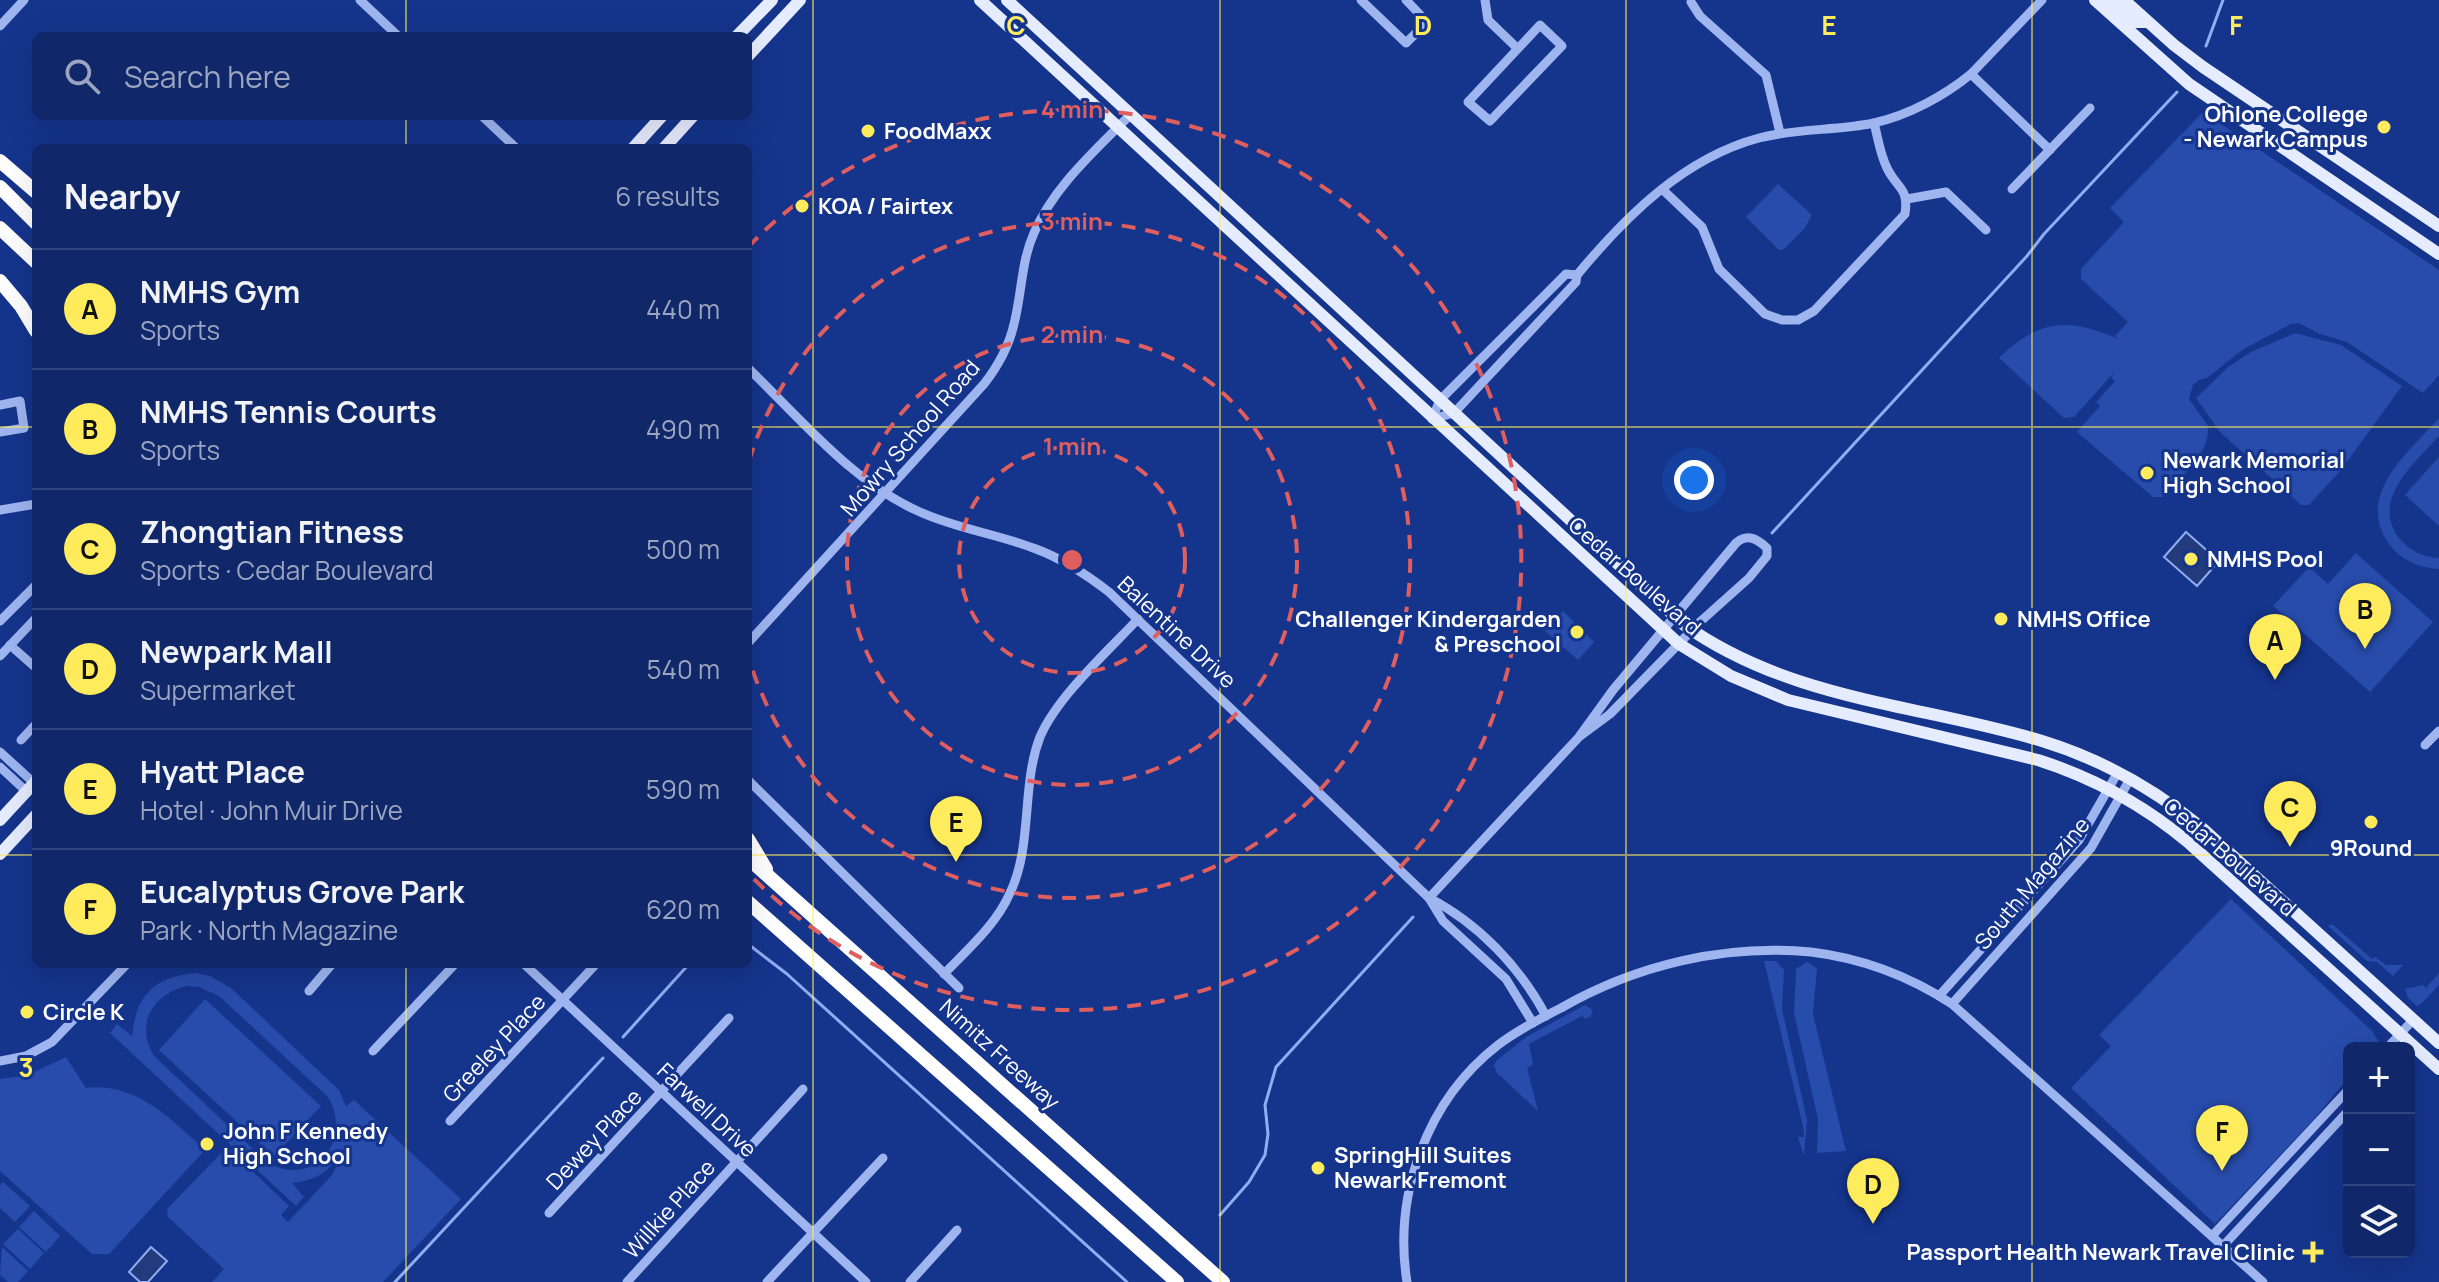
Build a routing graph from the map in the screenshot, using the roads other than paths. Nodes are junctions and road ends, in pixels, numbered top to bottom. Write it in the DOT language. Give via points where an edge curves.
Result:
graph roads {
  1 [pos="24,0"];
  2 [pos="360,0"];
  3 [pos="772,0"];
  4 [pos="800,0"];
  5 [pos="980,0"];
  6 [pos="1007,0"];
  7 [pos="1361,0"];
  8 [pos="1406,0"];
  9 [pos="1485,0"];
  10 [pos="2042,0"];
  11 [pos="2095,0"];
  12 [pos="2109,0"];
  13 [pos="2124,0"];
  14 [pos="1691,2"];
  15 [pos="2147,22"];
  16 [pos="0,26"];
  17 [pos="394,32"];
  18 [pos="741,32"];
  19 [pos="1517,48"];
  20 [pos="752,52"];
  21 [pos="1971,74"];
  22 [pos="2090,108"];
  23 [pos="1131,114"];
  24 [pos="486,120"];
  25 [pos="658,120"];
  26 [pos="689,120"];
  27 [pos="1874,123"];
  28 [pos="1118,127"];
  29 [pos="1780,133"];
  30 [pos="512,144"];
  31 [pos="637,144"];
  32 [pos="668,144"];
  33 [pos="2050,150"];
  34 [pos="0,161"];
  35 [pos="0,187"];
  36 [pos="32,189"];
  37 [pos="1662,189"];
  38 [pos="2012,189"];
  39 [pos="1907,199"];
  40 [pos="32,219"];
  41 [pos="2439,226"];
  42 [pos="0,228"];
  43 [pos="1986,230"];
  44 [pos="2439,254"];
  45 [pos="32,258"];
  46 [pos="1577,275"];
  47 [pos="0,281"];
  48 [pos="32,324"];
  49 [pos="752,372"];
  50 [pos="1440,400"];
  51 [pos="0,405"];
  52 [pos="1454,413"];
  53 [pos="1432,419"];
  54 [pos="0,432"];
  55 [pos="886,493"];
  56 [pos="32,505"];
  57 [pos="0,510"];
  58 [pos="32,589"];
  59 [pos="1675,616"];
  60 [pos="1138,619"];
  61 [pos="0,621"];
  62 [pos="32,622"];
  63 [pos="1692,630"];
  64 [pos="1662,631"];
  65 [pos="752,639"];
  66 [pos="1679,644"];
  67 [pos="10,645"];
  68 [pos="0,656"];
  69 [pos="32,664"];
  70 [pos="32,728"];
  71 [pos="2439,731"];
  72 [pos="1579,737"];
  73 [pos="21,740"];
  74 [pos="2425,745"];
  75 [pos="0,752"];
  76 [pos="0,767"];
  77 [pos="2118,772"];
  78 [pos="2130,779"];
  79 [pos="752,784"];
  80 [pos="32,785"];
  81 [pos="2109,789"];
  82 [pos="2121,795"];
  83 [pos="32,819"];
  84 [pos="0,820"];
  85 [pos="752,846"];
  86 [pos="0,854"];
  87 [pos="752,862"];
  88 [pos="772,880"];
  89 [pos="1429,898"];
  90 [pos="752,906"];
  91 [pos="123,968"];
  92 [pos="329,968"];
  93 [pos="451,968"];
  94 [pos="528,968"];
  95 [pos="592,968"];
  96 [pos="944,974"];
  97 [pos="959,988"];
  98 [pos="309,991"];
  99 [pos="1939,996"];
  100 [pos="562,1000"];
  101 [pos="1952,1004"];
  102 [pos="1546,1016"];
  103 [pos="729,1018"];
  104 [pos="2413,1020"];
  105 [pos="1533,1023"];
  106 [pos="2424,1030"];
  107 [pos="2400,1034"];
  108 [pos="2393,1042"];
  109 [pos="2406,1042"];
  110 [pos="2413,1042"];
  111 [pos="2439,1043"];
  112 [pos="373,1051"];
  113 [pos="2415,1051"];
  114 [pos="0,1061"];
  115 [pos="2439,1069"];
  116 [pos="803,1089"];
  117 [pos="662,1092"];
  118 [pos="2343,1095"];
  119 [pos="2345,1114"];
  120 [pos="450,1121"];
  121 [pos="883,1158"];
  122 [pos="736,1162"];
  123 [pos="549,1213"];
  124 [pos="957,1230"];
  125 [pos="812,1232"];
  126 [pos="2212,1236"];
  127 [pos="2223,1246"];
  128 [pos="627,1282"];
  129 [pos="767,1282"];
  130 [pos="866,1282"];
  131 [pos="910,1282"];
  132 [pos="1177,1282"];
  133 [pos="1223,1282"];
  134 [pos="1407,1282"];
  135 [pos="2263,1282"];
  1 -- 16 [label="street"];
  2 -- 17 [label="street"];
  3 -- 18 [label="main road"];
  4 -- 20 [label="main road"];
  5 -- 28 [label="main road, Cedar Boulevard"];
  6 -- 23 [label="main road, Cedar Boulevard"];
  7 -- 8 [label="street" via="1406,43 1427,22"];
  9 -- 19 [label="street" via="1488,20"];
  10 -- 21 [label="street"];
  11 -- 44 [label="main road" via="2195,89"];
  12 -- 15 [label="main road" via="2132,22"];
  13 -- 15 [label="main road"];
  14 -- 29 [label="street" via="1766,75"];
  15 -- 41 [label="main road" via="2203,67"];
  19 -- 19 [label="street" via="1468,102 1490,121 1562,46 1540,25"];
  21 -- 27 [label="street" via="1907,113"];
  21 -- 33 [label="street"];
  22 -- 33 [label="street"];
  23 -- 28 [label="street, Mowry School Road"];
  23 -- 50 [label="main road, Cedar Boulevard"];
  24 -- 30 [label="street"];
  25 -- 31 [label="main road"];
  26 -- 32 [label="main road"];
  27 -- 29 [label="street"];
  27 -- 39 [label="street" via="1888,171"];
  28 -- 53 [label="main road, Cedar Boulevard"];
  28 -- 55 [label="street, Mowry School Road" via="1062,189 1034,233 1014,326 994,371"];
  29 -- 37 [label="street" via="1699,161"];
  33 -- 38 [label="street"];
  34 -- 36 [label="highway"];
  35 -- 40 [label="highway"];
  37 -- 39 [label="street" via="1702,227 1719,269 1765,314 1782,320 1798,320 1814,311 1896,227"];
  37 -- 46 [label="street" via="1610,235"];
  39 -- 43 [label="street" via="1946,192"];
  42 -- 45 [label="highway"];
  46 -- 50 [label="street" via="1566,274"];
  46 -- 52 [label="street"];
  47 -- 48 [label="highway"];
  49 -- 55 [label="street, Balentine Drive"];
  50 -- 52 [label="main road, Cedar Boulevard"];
  50 -- 53 [label="street"];
  51 -- 54 [label="street" via="20,401 24,428"];
  52 -- 53 [label="street"];
  52 -- 59 [label="main road, Cedar Boulevard"];
  53 -- 64 [label="main road, Cedar Boulevard"];
  55 -- 60 [label="street, Balentine Drive" via="936,519 1056,557 1094,580"];
  55 -- 65 [label="street, Mowry School Road"];
  56 -- 57 [label="street"];
  58 -- 61 [label="street"];
  59 -- 63 [label="main road, Cedar Boulevard"];
  59 -- 63 [label="street" via="1736,543 1743,538 1760,542 1767,548 1762,564"];
  59 -- 64 [label="street"];
  60 -- 89 [label="street, Balentine Drive"];
  60 -- 96 [label="street" via="1047,723 1034,757 1011,892 989,926"];
  62 -- 67 [label="street"];
  63 -- 66 [label="street"];
  63 -- 77 [label="main road, Cedar Boulevard" via="1779,676 2042,741"];
  64 -- 66 [label="main road, Cedar Boulevard"];
  64 -- 72 [label="street"];
  66 -- 72 [label="street" via="1610,714"];
  66 -- 81 [label="main road, Cedar Boulevard" via="1748,685 1788,700 2027,757"];
  67 -- 68 [label="street"];
  67 -- 69 [label="street"];
  70 -- 73 [label="street"];
  71 -- 74 [label="street"];
  72 -- 89 [label="street"];
  75 -- 80 [label="street"];
  76 -- 80 [label="street"];
  77 -- 78 [label="main road, Cedar Boulevard"];
  77 -- 81 [label="street, South Magazine"];
  78 -- 82 [label="street, South Magazine"];
  78 -- 104 [label="main road, Cedar Boulevard" via="2202,828"];
  79 -- 96 [label="street"];
  80 -- 84 [label="main road"];
  81 -- 82 [label="main road, Cedar Boulevard"];
  81 -- 99 [label="street, South Magazine" via="2067,854"];
  82 -- 101 [label="street, South Magazine" via="2091,848"];
  82 -- 107 [label="main road, Cedar Boulevard" via="2189,843"];
  83 -- 86 [label="main road"];
  85 -- 88 [label="highway"];
  87 -- 88 [label="highway, Nimitz Freeway"];
  88 -- 133 [label="highway, Nimitz Freeway"];
  89 -- 102 [label="street, Balentine Drive" via="1453,910 1517,969"];
  89 -- 105 [label="street, Balentine Drive" via="1443,921 1506,979"];
  90 -- 132 [label="highway"];
  91 -- 114 [label="street" via="52,1042 26,1056"];
  92 -- 98 [label="street"];
  93 -- 112 [label="street"];
  94 -- 100 [label="street, Farwell Drive"];
  95 -- 100 [label="street, Greeley Place"];
  96 -- 97 [label="street"];
  99 -- 101 [label="street"];
  99 -- 102 [label="street" via="1856,961 1810,952 1748,952 1703,956 1635,973"];
  100 -- 117 [label="street, Farwell Drive"];
  100 -- 120 [label="street, Greeley Place"];
  101 -- 126 [label="street"];
  102 -- 105 [label="street"];
  103 -- 117 [label="street, Dewey Place"];
  104 -- 106 [label="main road, Cedar Boulevard"];
  104 -- 107 [label="street"];
  105 -- 134 [label="street" via="1497,1046 1467,1075 1425,1141 1405,1214"];
  106 -- 110 [label="street"];
  106 -- 111 [label="main road, Cedar Boulevard"];
  107 -- 108 [label="street"];
  107 -- 109 [label="main road, Cedar Boulevard"];
  113 -- 115 [label="main road, Cedar Boulevard"];
  116 -- 122 [label="street, Willkie Place"];
  117 -- 122 [label="street, Farwell Drive"];
  117 -- 123 [label="street, Dewey Place"];
  118 -- 126 [label="street"];
  119 -- 127 [label="street"];
  121 -- 125 [label="street"];
  122 -- 125 [label="street, Farwell Drive"];
  122 -- 128 [label="street, Willkie Place"];
  124 -- 131 [label="street"];
  125 -- 129 [label="street"];
  125 -- 130 [label="street, Farwell Drive"];
  126 -- 127 [label="street"];
  127 -- 135 [label="street"];
}
